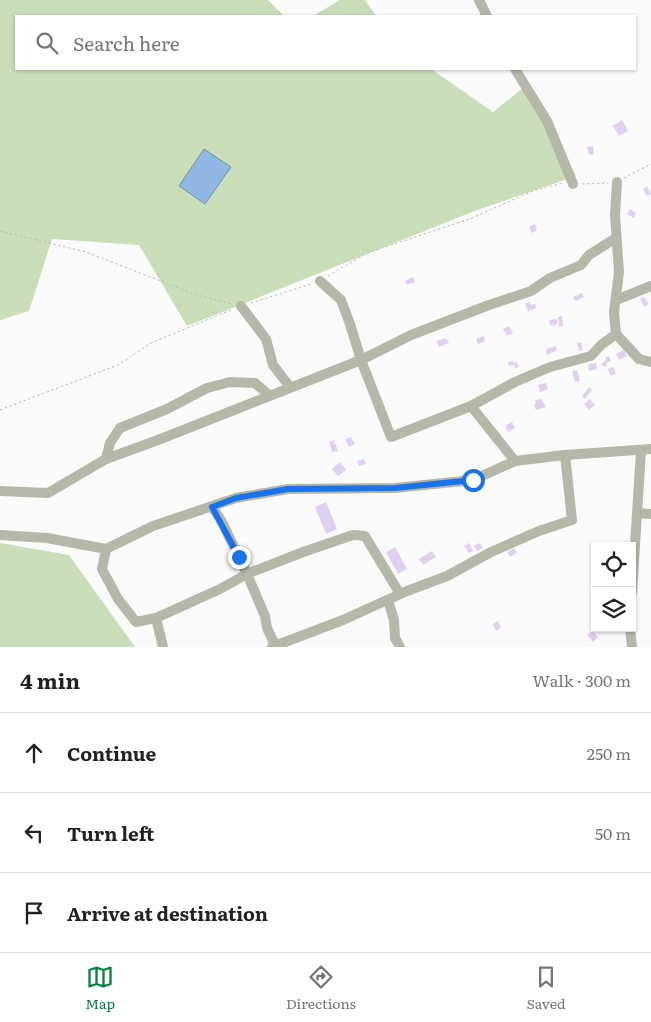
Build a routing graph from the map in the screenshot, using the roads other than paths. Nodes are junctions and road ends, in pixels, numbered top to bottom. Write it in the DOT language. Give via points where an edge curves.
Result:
graph roads {
  1 [pos="479,0"];
  2 [pos="486,15"];
  3 [pos="516,70"];
  4 [pos="617,182"];
  5 [pos="573,184"];
  6 [pos="616,238"];
  7 [pos="320,281"];
  8 [pos="651,286"];
  9 [pos="616,300"];
  10 [pos="241,306"];
  11 [pos="616,334"];
  12 [pos="361,360"];
  13 [pos="651,362"];
  14 [pos="290,387"];
  15 [pos="269,395"];
  16 [pos="471,406"];
  17 [pos="646,450"];
  18 [pos="565,455"];
  19 [pos="106,459"];
  20 [pos="515,461"];
  21 [pos="0,491"];
  22 [pos="212,507"];
  23 [pos="638,513"];
  24 [pos="651,514"];
  25 [pos="0,535"];
  26 [pos="106,549"];
  27 [pos="247,574"];
  28 [pos="632,587"];
  29 [pos="400,594"];
  30 [pos="388,600"];
  31 [pos="156,618"];
  32 [pos="630,632"];
  33 [pos="273,646"];
  34 [pos="398,646"];
  35 [pos="163,647"];
  36 [pos="632,647"];
  1 -- 2 [label="street"];
  3 -- 5 [label="street" via="548,121"];
  4 -- 6 [label="street"];
  6 -- 9 [label="street" via="619,272"];
  6 -- 12 [label="street" via="589,255 581,265 550,278 531,291 411,335"];
  7 -- 12 [label="street" via="340,300"];
  8 -- 9 [label="street"];
  9 -- 11 [label="street"];
  10 -- 14 [label="street" via="266,339 273,365"];
  11 -- 13 [label="street" via="639,359"];
  11 -- 16 [label="street" via="590,356 550,367"];
  12 -- 14 [label="street"];
  12 -- 16 [label="street" via="391,436"];
  14 -- 15 [label="street"];
  15 -- 19 [label="street"];
  15 -- 19 [label="street" via="255,384 230,382 207,388 120,428 110,443"];
  16 -- 20 [label="street"];
  17 -- 18 [label="street"];
  17 -- 23 [label="street"];
  18 -- 20 [label="street"];
  18 -- 29 [label="street" via="572,520 507,545 447,576"];
  19 -- 21 [label="street" via="48,493"];
  20 -- 22 [label="street" via="473,480 395,488 288,489 236,498"];
  22 -- 26 [label="street" via="153,526"];
  22 -- 27 [label="street"];
  23 -- 24 [label="street"];
  23 -- 28 [label="street"];
  25 -- 26 [label="street" via="47,538"];
  26 -- 31 [label="street" via="102,569 118,599 136,622"];
  27 -- 29 [label="street" via="354,535 365,536"];
  27 -- 31 [label="street"];
  27 -- 33 [label="street" via="265,616"];
  29 -- 30 [label="street"];
  30 -- 33 [label="street"];
  30 -- 34 [label="street"];
  31 -- 35 [label="street"];
  32 -- 36 [label="street"];
}
